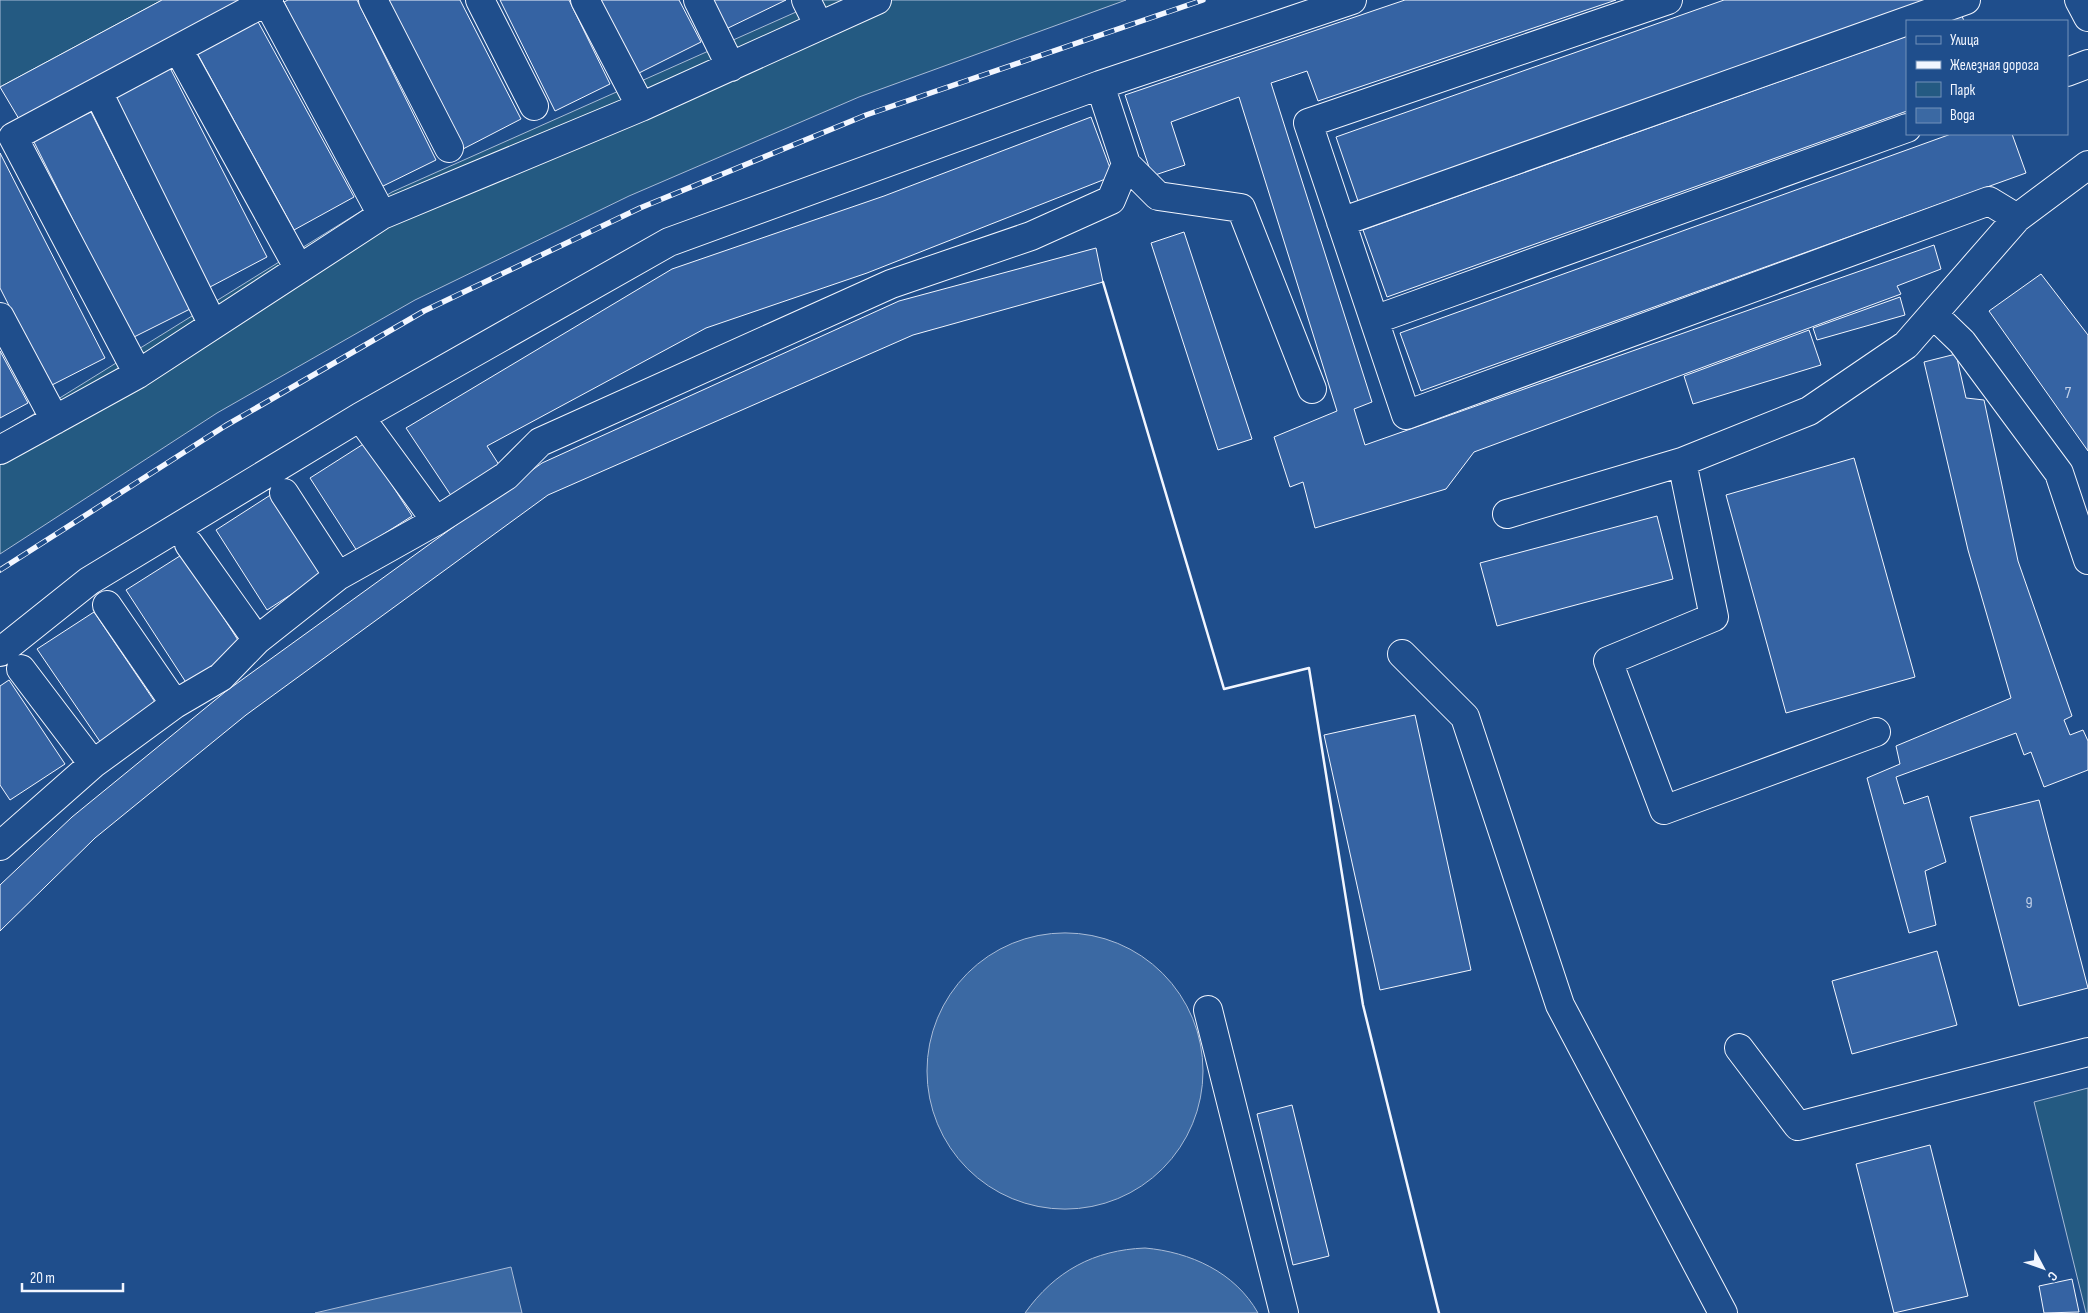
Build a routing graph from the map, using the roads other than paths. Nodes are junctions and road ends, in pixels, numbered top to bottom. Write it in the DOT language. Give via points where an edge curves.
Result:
graph roads {
  1 [pos="268,0"];
  2 [pos="373,0"];
  3 [pos="480,0"];
  4 [pos="585,0"];
  5 [pos="698,0"];
  6 [pos="806,0"];
  7 [pos="877,0"];
  8 [pos="1352,0"];
  9 [pos="1668,0"];
  10 [pos="1966,0"];
  11 [pos="2079,0"];
  12 [pos="2088,16"];
  13 [pos="1910,20"];
  14 [pos="1906,21"];
  15 [pos="819,26"];
  16 [pos="178,49"];
  17 [pos="2088,64"];
  18 [pos="731,67"];
  19 [pos="2068,72"];
  20 [pos="1100,85"];
  21 [pos="98,92"];
  22 [pos="534,106"];
  23 [pos="641,107"];
  24 [pos="1906,128"];
  25 [pos="449,148"];
  26 [pos="1126,164"];
  27 [pos="2088,165"];
  28 [pos="382,215"];
  29 [pos="2017,218"];
  30 [pos="1341,222"];
  31 [pos="299,269"];
  32 [pos="1934,315"];
  33 [pos="0,317"];
  34 [pos="1374,320"];
  35 [pos="214,326"];
  36 [pos="138,374"];
  37 [pos="1312,389"];
  38 [pos="360,417"];
  39 [pos="56,420"];
  40 [pos="0,450"];
  41 [pos="1682,462"];
  42 [pos="284,492"];
  43 [pos="1507,514"];
  44 [pos="436,521"];
  45 [pos="189,544"];
  46 [pos="2088,560"];
  47 [pos="338,576"];
  48 [pos="107,605"];
  49 [pos="257,640"];
  50 [pos="0,652"];
  51 [pos="1402,654"];
  52 [pos="21,669"];
  53 [pos="175,704"];
  54 [pos="1876,732"];
  55 [pos="93,764"];
  56 [pos="4,833"];
  57 [pos="1208,1010"];
  58 [pos="1739,1048"];
  59 [pos="2088,1052"];
  60 [pos="1284,1313"];
  61 [pos="1723,1313"];
  1 -- 16 [label="street"];
  1 -- 28 [label="street"];
  2 -- 25 [label="street"];
  3 -- 22 [label="street"];
  4 -- 23 [label="street"];
  5 -- 18 [label="street"];
  6 -- 15 [label="street"];
  7 -- 15 [label="street"];
  8 -- 20 [label="street"];
  9 -- 30 [label="street" via="1308,123"];
  10 -- 13 [label="street"];
  11 -- 12 [label="street"];
  14 -- 30 [label="street"];
  15 -- 18 [label="street"];
  16 -- 21 [label="street"];
  16 -- 31 [label="street"];
  17 -- 19 [label="street"];
  18 -- 23 [label="street"];
  20 -- 26 [label="street"];
  20 -- 38 [label="street" via="669,242"];
  21 -- 35 [label="street"];
  21 -- 36 [label="street" via="13,137"];
  23 -- 28 [label="street"];
  24 -- 34 [label="street"];
  26 -- 37 [label="street" via="1158,196 1241,208"];
  26 -- 44 [label="street" via="1110,200 1031,236 891,284 540,442 506,476"];
  27 -- 29 [label="street"];
  28 -- 31 [label="street"];
  29 -- 32 [label="street"];
  29 -- 34 [label="street" via="1989,201 1406,415"];
  30 -- 34 [label="street"];
  31 -- 35 [label="street"];
  32 -- 41 [label="street" via="1906,345 1809,411"];
  32 -- 46 [label="street" via="1962,342 2059,473"];
  33 -- 39 [label="street"];
  35 -- 36 [label="street"];
  36 -- 39 [label="street"];
  38 -- 44 [label="street"];
  38 -- 50 [label="street" via="88,581"];
  39 -- 40 [label="street"];
  41 -- 43 [label="street"];
  41 -- 54 [label="street" via="1714,617 1608,661 1664,810"];
  42 -- 47 [label="street"];
  44 -- 47 [label="street"];
  45 -- 49 [label="street"];
  47 -- 49 [label="street"];
  48 -- 53 [label="street"];
  49 -- 53 [label="street" via="221,676"];
  51 -- 61 [label="street" via="1465,717 1560,1005"];
  52 -- 55 [label="street"];
  53 -- 55 [label="street"];
  55 -- 56 [label="street"];
  57 -- 60 [label="street"];
  58 -- 59 [label="street" via="1798,1126"];
}
